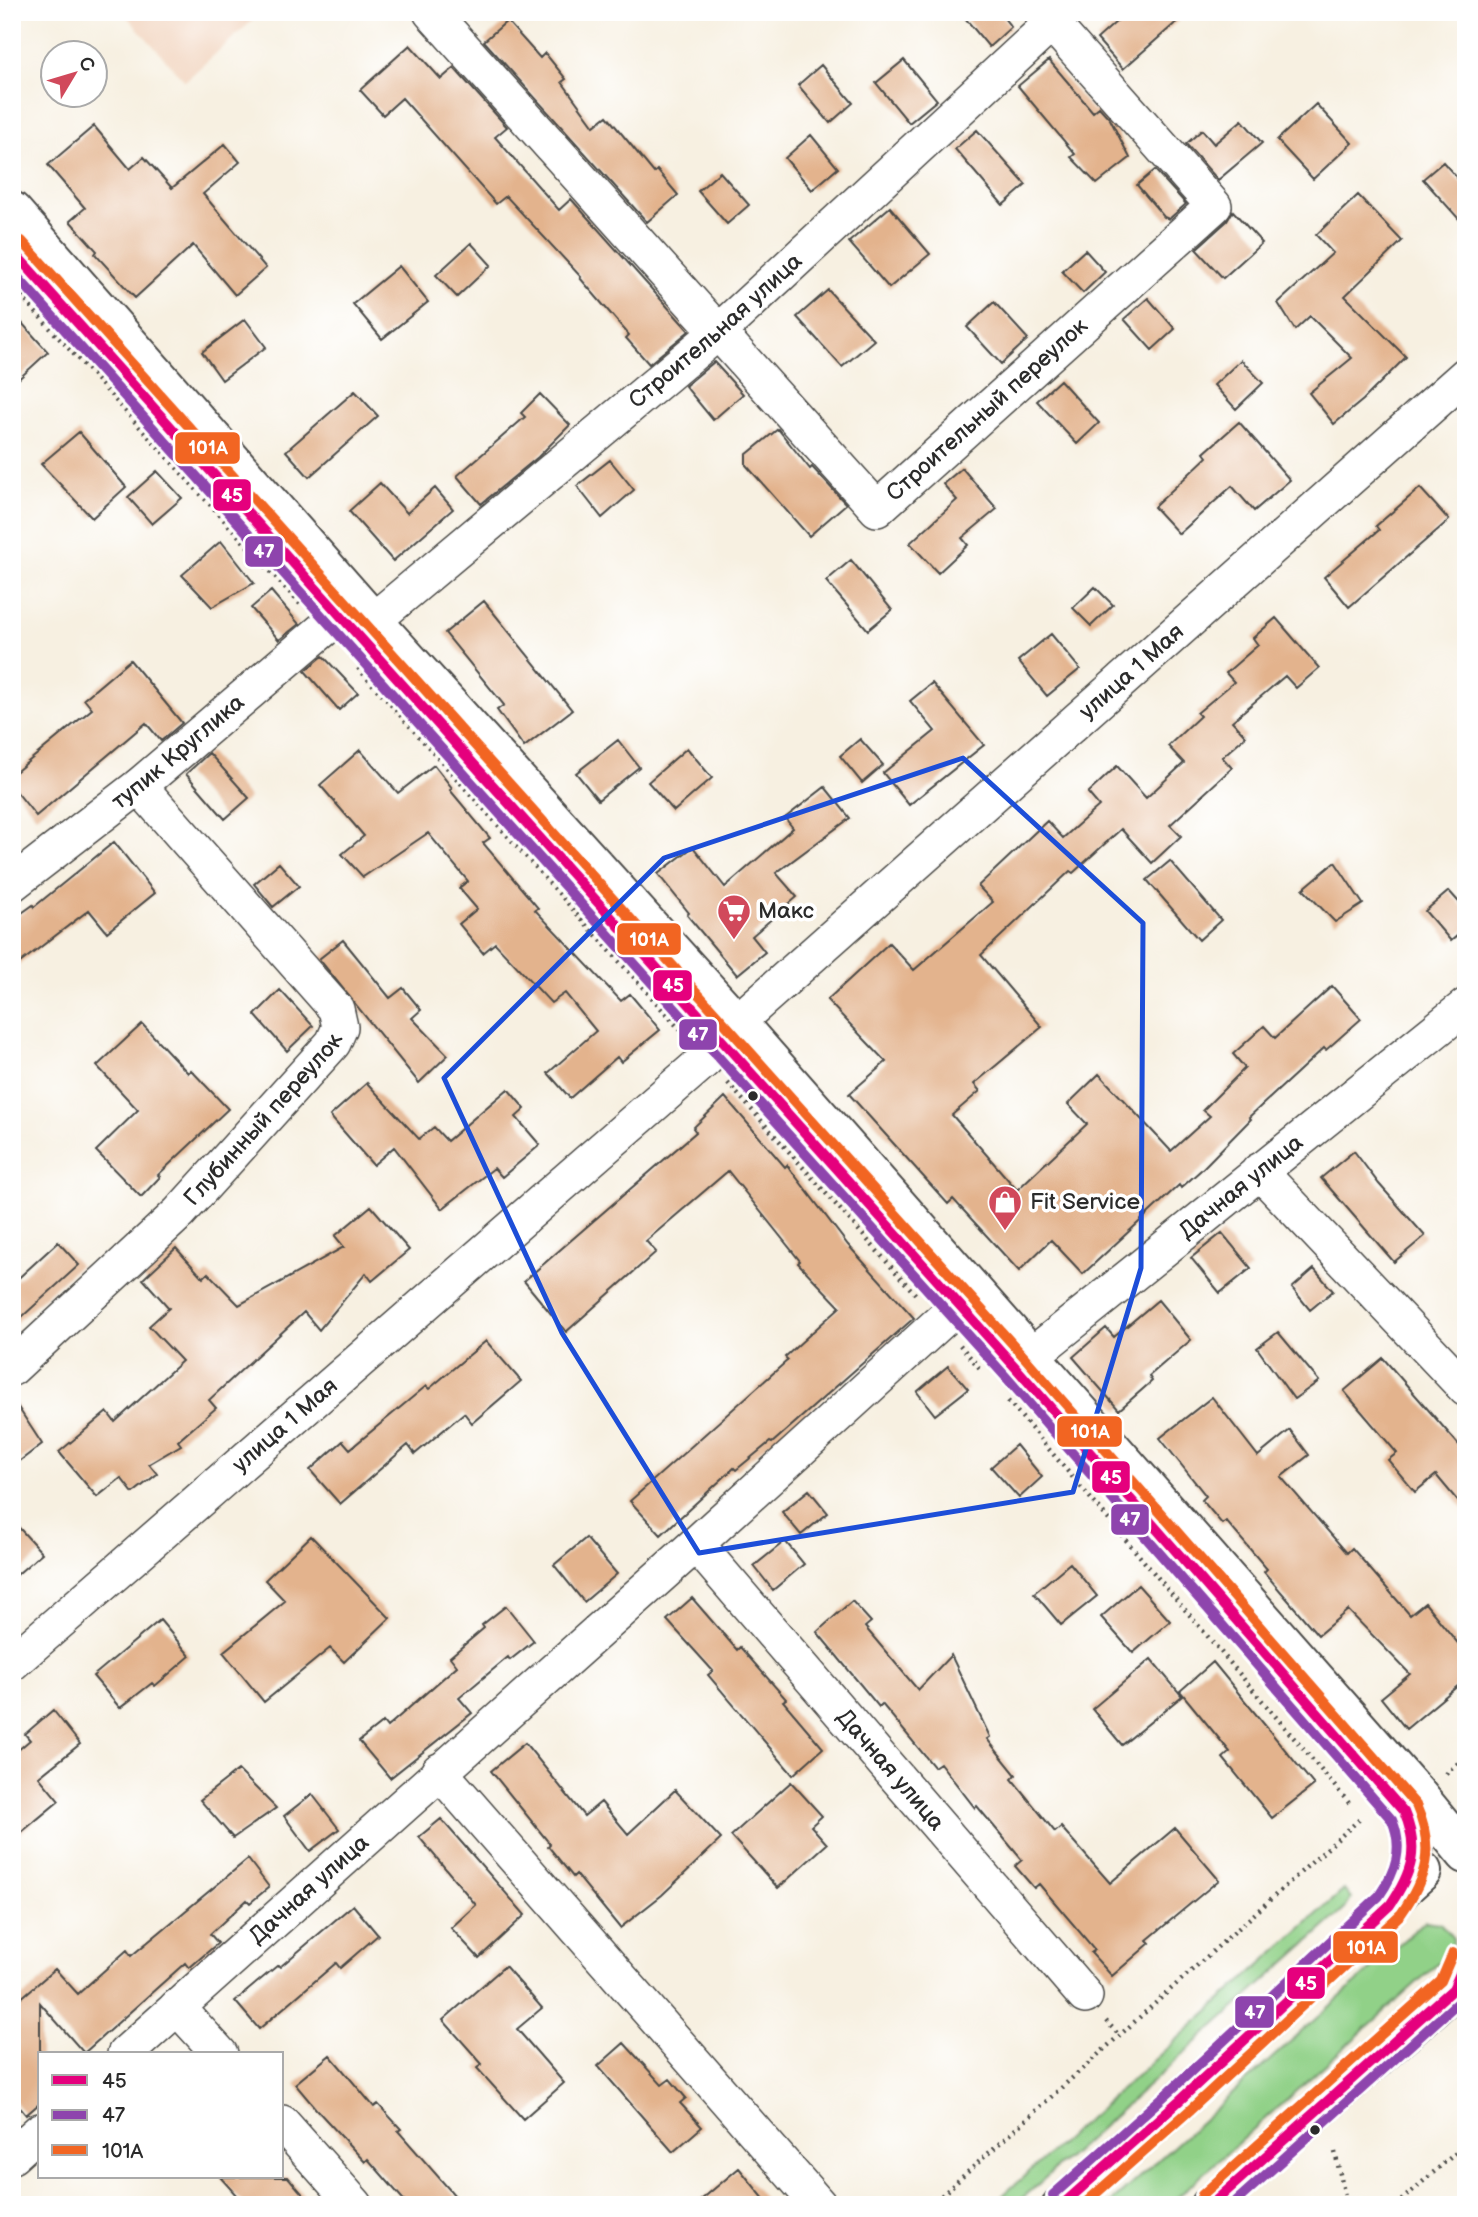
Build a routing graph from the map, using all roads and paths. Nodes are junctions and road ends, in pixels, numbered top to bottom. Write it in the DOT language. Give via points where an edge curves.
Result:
graph roads {
  1 [pos="431,12"];
  2 [pos="1053,16"];
  3 [pos="16,233"];
  4 [pos="717,333"];
  5 [pos="1466,375"];
  6 [pos="355,624"];
  7 [pos="139,786"];
  8 [pos="12,884"];
  9 [pos="1466,1006"];
  10 [pos="729,1031"];
  11 [pos="1259,1171"];
  12 [pos="965,1298"];
  13 [pos="1023,1362"];
  14 [pos="12,1368"];
  15 [pos="1466,1389"];
  16 [pos="696,1544"];
  17 [pos="12,1663"];
  18 [pos="439,1772"];
  19 [pos="1377,1808"];
  20 [pos="1462,1842"];
  21 [pos="1403,1888"];
  22 [pos="1462,1975"];
  23 [pos="1085,1997"];
  24 [pos="177,2007"];
  25 [pos="127,2052"];
  26 [pos="218,2052"];
  27 [pos="284,2125"];
  28 [pos="38,2133"];
  29 [pos="1466,2144"];
  30 [pos="1335,2152"];
  31 [pos="12,2156"];
  32 [pos="355,2205"];
  33 [pos="819,2205"];
  34 [pos="930,2205"];
  35 [pos="1062,2205"];
  36 [pos="1211,2205"];
  37 [pos="1347,2205"];
  38 [pos="1396,2205"];
  1 -- 4 [label="street, Строительный переулок"];
  2 -- 4 [label="street, Строительная улица"];
  2 -- 4 [label="street, Строительный переулок" via="1214,206 877,509"];
  3 -- 6 [label="main road"];
  4 -- 6 [label="street, Строительная улица"];
  5 -- 10 [label="street, улица 1 Мая"];
  6 -- 7 [label="street, тупик Круглика"];
  6 -- 10 [label="main road"];
  7 -- 8 [label="street, тупик Круглика"];
  7 -- 14 [label="street, Глубинный переулок" via="336,1009 340,1027 332,1043 179,1213"];
  9 -- 11 [label="street, Дачная улица"];
  10 -- 12 [label="main road"];
  10 -- 17 [label="street, улица 1 Мая" via="696,1068"];
  11 -- 13 [label="street, Дачная улица"];
  11 -- 15 [label="street"];
  12 -- 13 [label="main road"];
  12 -- 16 [label="street, Дачная улица"];
  13 -- 19 [label="main road"];
  13 -- 20 [label="main road"];
  16 -- 18 [label="street, Дачная улица"];
  16 -- 23 [label="street, Дачная улица"];
  18 -- 24 [label="street, Дачная улица"];
  18 -- 33 [label="street"];
  19 -- 21 [label="main road" via="1404,1812 1411,1825 1415,1852"];
  19 -- 34 [label="path"];
  20 -- 21 [label="main road"];
  21 -- 35 [label="main road" via="1390,1905"];
  22 -- 36 [label="main road"];
  24 -- 25 [label="street, Дачная улица"];
  24 -- 26 [label="street"];
  27 -- 32 [label="street"];
  28 -- 31 [label="street"];
  29 -- 38 [label="path"];
  30 -- 37 [label="path"];
}
